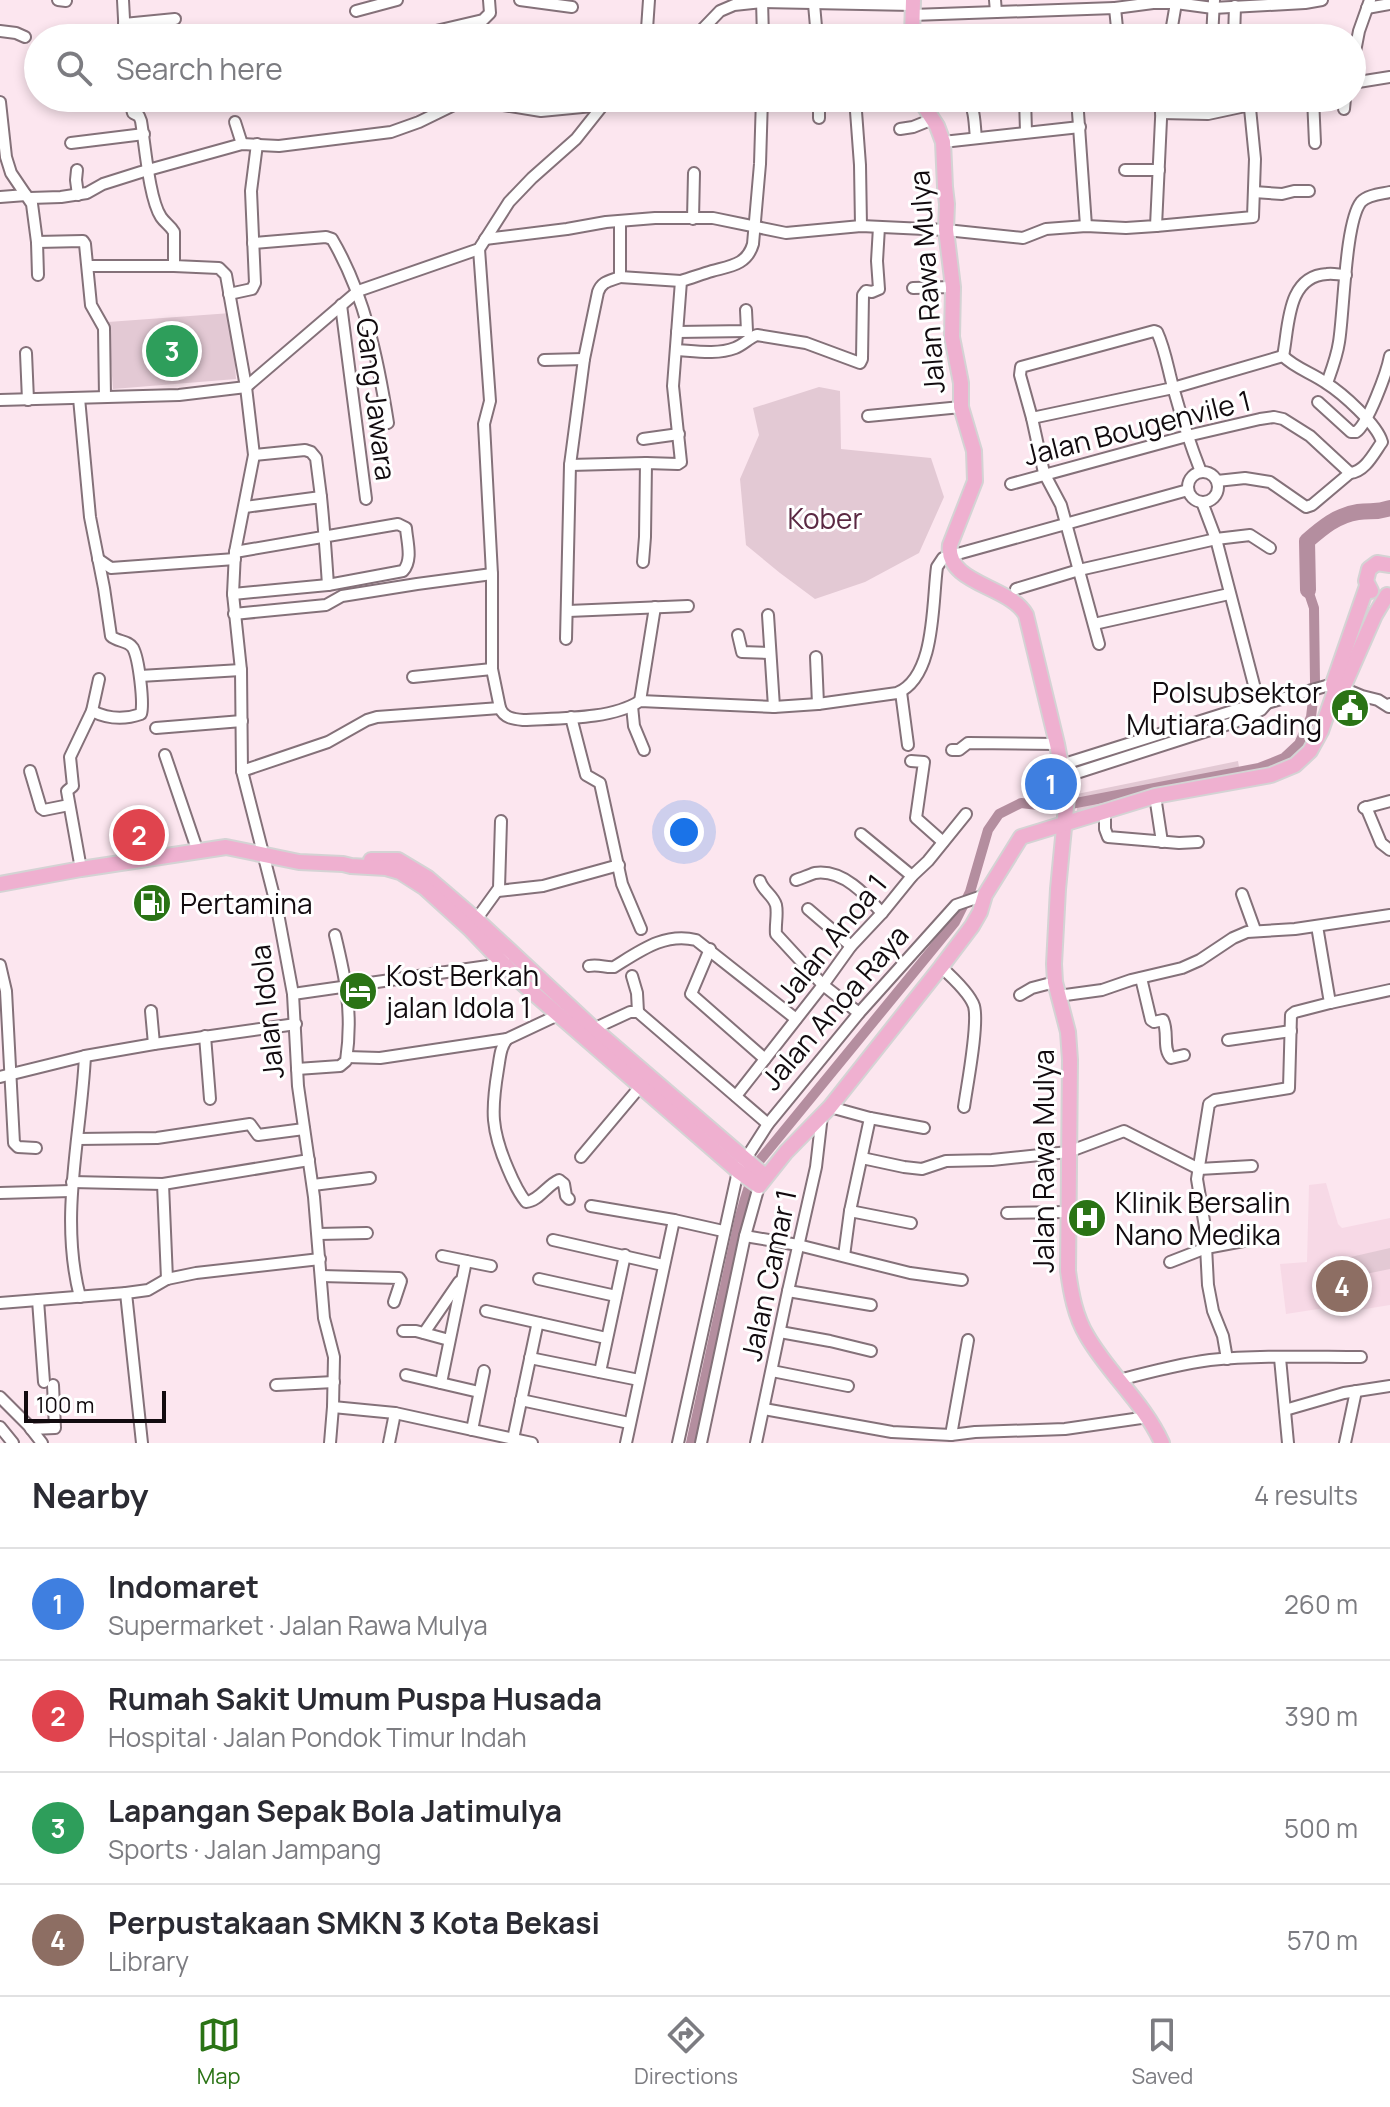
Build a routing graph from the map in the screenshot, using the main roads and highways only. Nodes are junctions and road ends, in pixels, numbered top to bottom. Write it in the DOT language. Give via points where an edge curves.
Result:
graph roads {
  1 [pos="934,112"];
  2 [pos="1390,565"];
  3 [pos="1367,586"];
  4 [pos="1389,594"];
  5 [pos="1333,687"];
  6 [pos="1066,819"];
  7 [pos="0,884"];
  8 [pos="506,957"];
  9 [pos="588,1032"];
  10 [pos="1162,1443"];
  1 -- 6 [label="main road, Jalan Rawa Mulya" via="943,142 952,337 976,476 950,555 961,570 1024,610 1057,744"];
  2 -- 3 [label="main road" via="1377,563 1369,569"];
  3 -- 4 [label="main road" via="1375,594"];
  3 -- 5 [label="main road"];
  4 -- 5 [label="main road"];
  5 -- 6 [label="main road, Jalan Anoa Raya" via="1314,745 1295,765 1271,775"];
  6 -- 9 [label="main road, Jalan Anoa Raya" via="1019,839 978,897 980,912 972,926 826,1111 752,1173"];
  6 -- 10 [label="main road, Jalan Rawa Mulya" via="1054,952 1069,1041 1068,1271 1078,1317 1091,1343"];
  7 -- 8 [label="main road" via="226,847 299,862 388,859 428,878"];
  8 -- 9 [label="main road"];
  8 -- 9 [label="main road" via="523,984 558,1015"];
}
